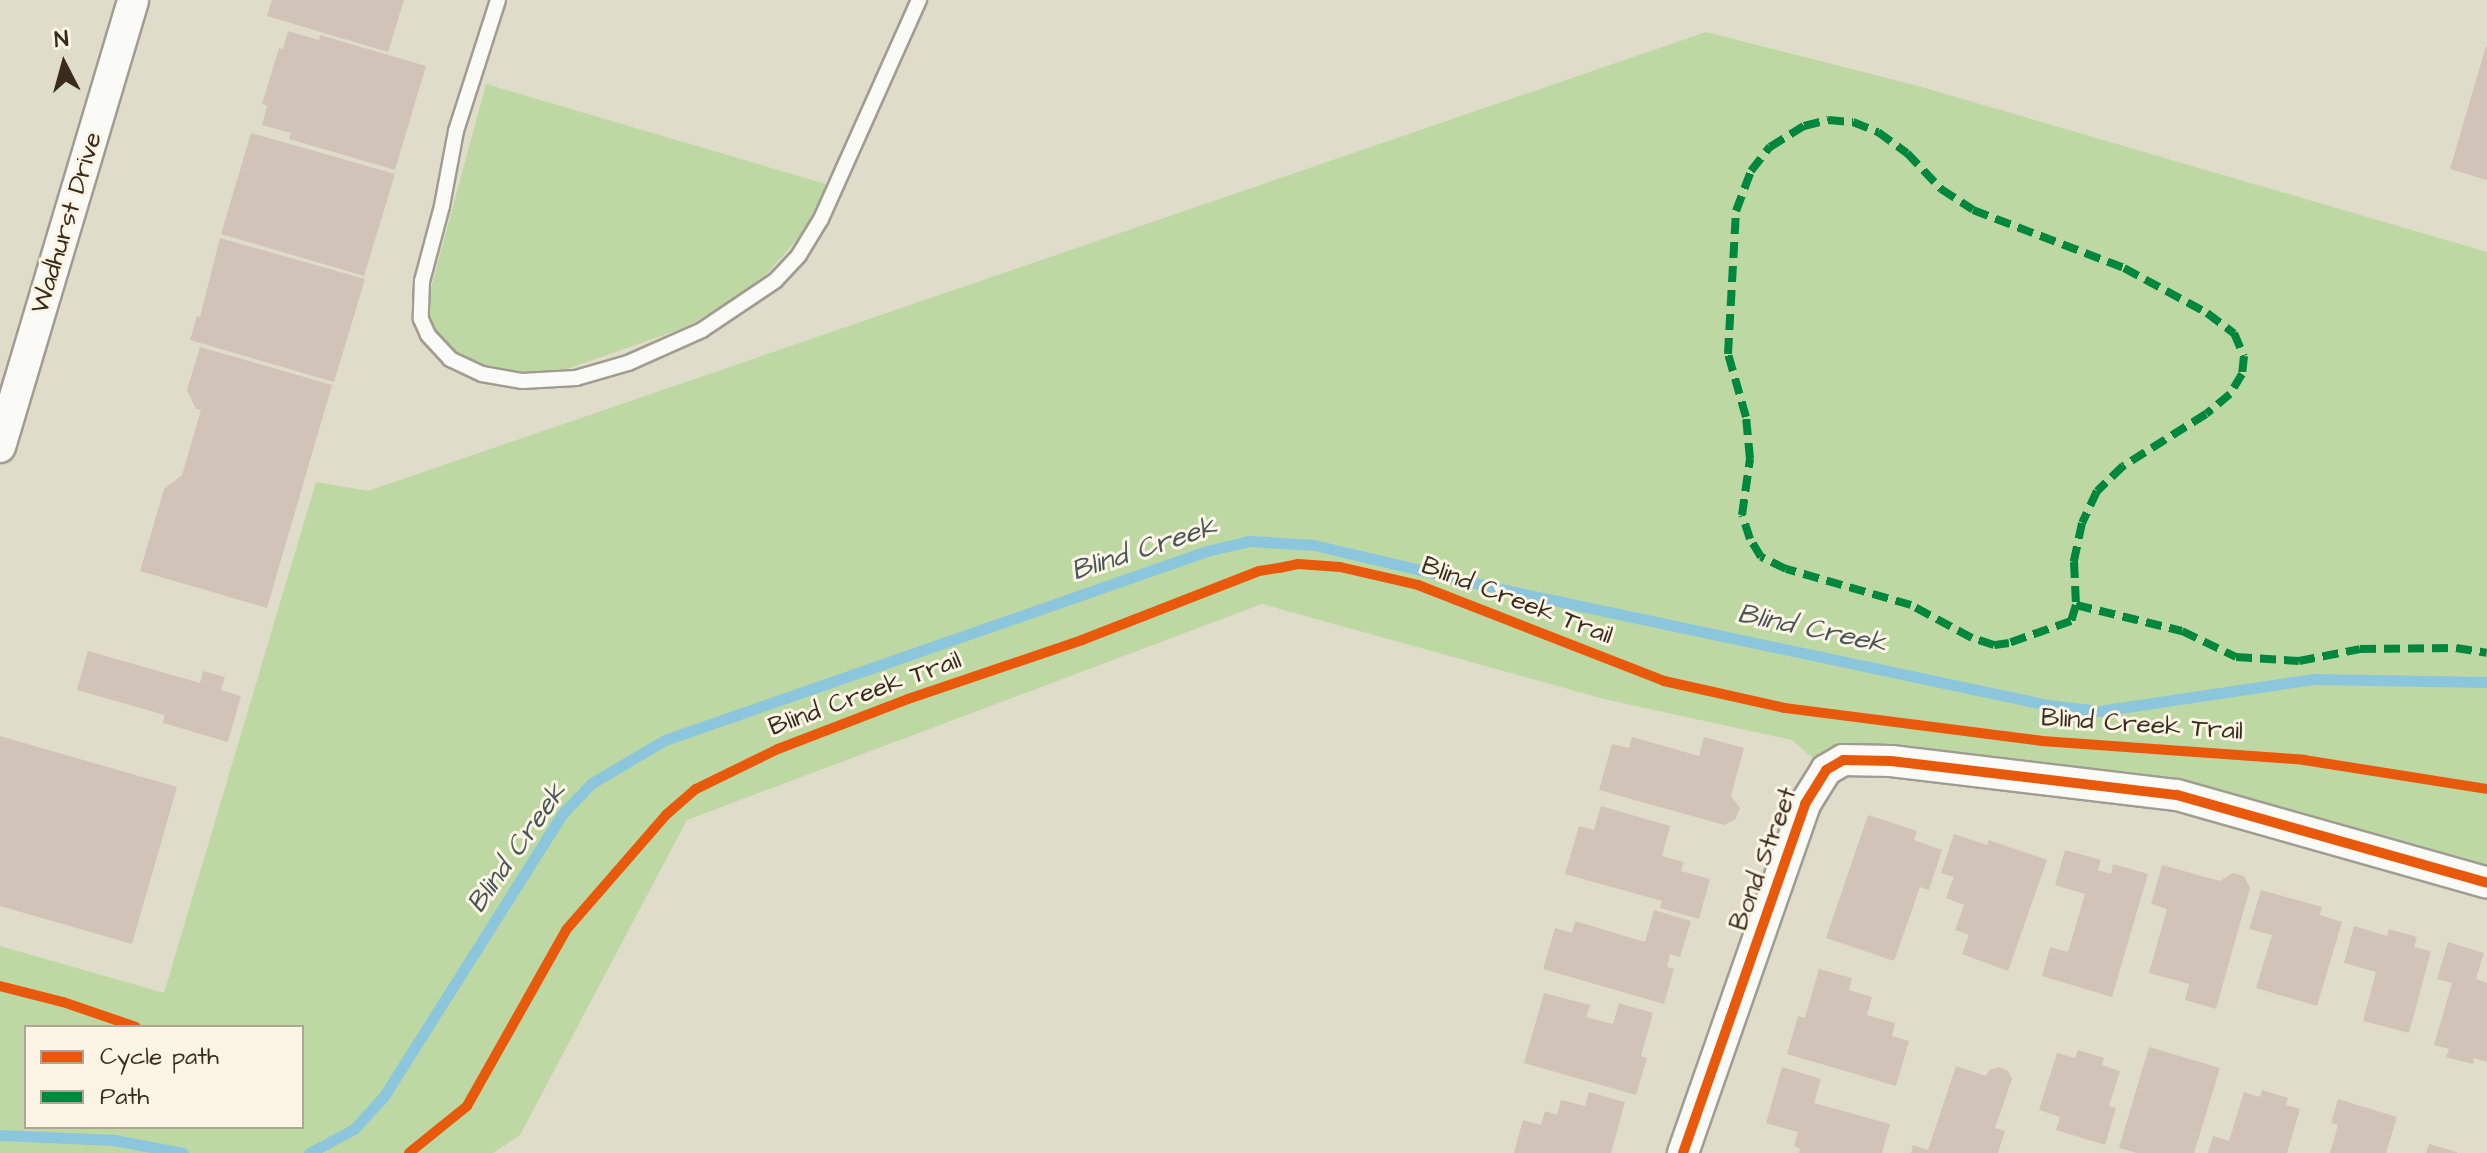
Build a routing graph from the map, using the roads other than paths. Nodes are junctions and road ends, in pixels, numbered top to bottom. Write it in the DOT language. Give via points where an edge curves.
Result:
graph roads {
  1 [pos="133,0"];
  2 [pos="498,0"];
  3 [pos="919,0"];
  4 [pos="0,447"];
  5 [pos="2487,883"];
  6 [pos="1683,1153"];
  1 -- 4 [label="street, Wadhurst Drive"];
  2 -- 3 [label="lane" via="456,131 422,281 421,319 450,359 482,374 522,381 576,378 628,363 702,330 775,281 821,219"];
  5 -- 6 [label="street, Bond Street" via="2177,795 1891,761 1843,760 1826,770 1805,804"];
}
